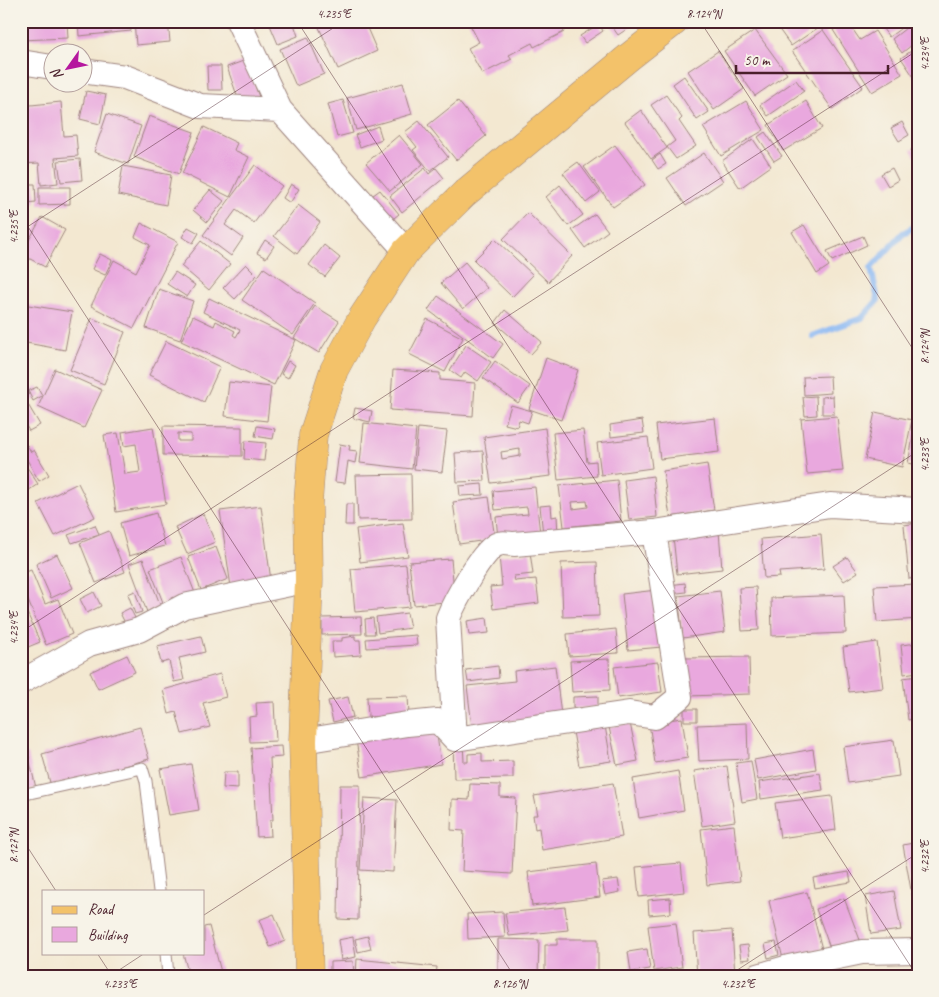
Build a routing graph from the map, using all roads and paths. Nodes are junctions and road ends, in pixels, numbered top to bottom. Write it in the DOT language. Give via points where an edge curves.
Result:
graph roads {
  1 [pos="238,21"];
  2 [pos="675,21"];
  3 [pos="21,62"];
  4 [pos="42,65"];
  5 [pos="92,72"];
  6 [pos="280,110"];
  7 [pos="406,251"];
  8 [pos="918,510"];
  9 [pos="654,532"];
  10 [pos="309,580"];
  11 [pos="21,682"];
  12 [pos="455,739"];
  13 [pos="303,741"];
  14 [pos="21,795"];
  15 [pos="159,890"];
  16 [pos="918,951"];
  17 [pos="166,954"];
  18 [pos="300,974"];
  19 [pos="168,976"];
  20 [pos="758,976"];
  1 -- 6 [label="street"];
  2 -- 7 [label="main road" via="466,193"];
  3 -- 4 [label="street"];
  5 -- 6 [label="street" via="125,77 200,106"];
  6 -- 7 [label="street"];
  7 -- 10 [label="main road" via="362,318 334,370 313,435 308,504"];
  8 -- 9 [label="street" via="830,505"];
  9 -- 12 [label="street" via="498,544 484,555 448,618"];
  9 -- 12 [label="street" via="680,697 655,717 629,712"];
  10 -- 11 [label="street" via="184,606 139,630 89,644"];
  10 -- 13 [label="main road"];
  12 -- 13 [label="street" via="438,721"];
  13 -- 18 [label="main road" via="309,942"];
  14 -- 15 [label="lane" via="142,768"];
  16 -- 20 [label="street" via="862,952"];
  17 -- 19 [label="lane"];
}
